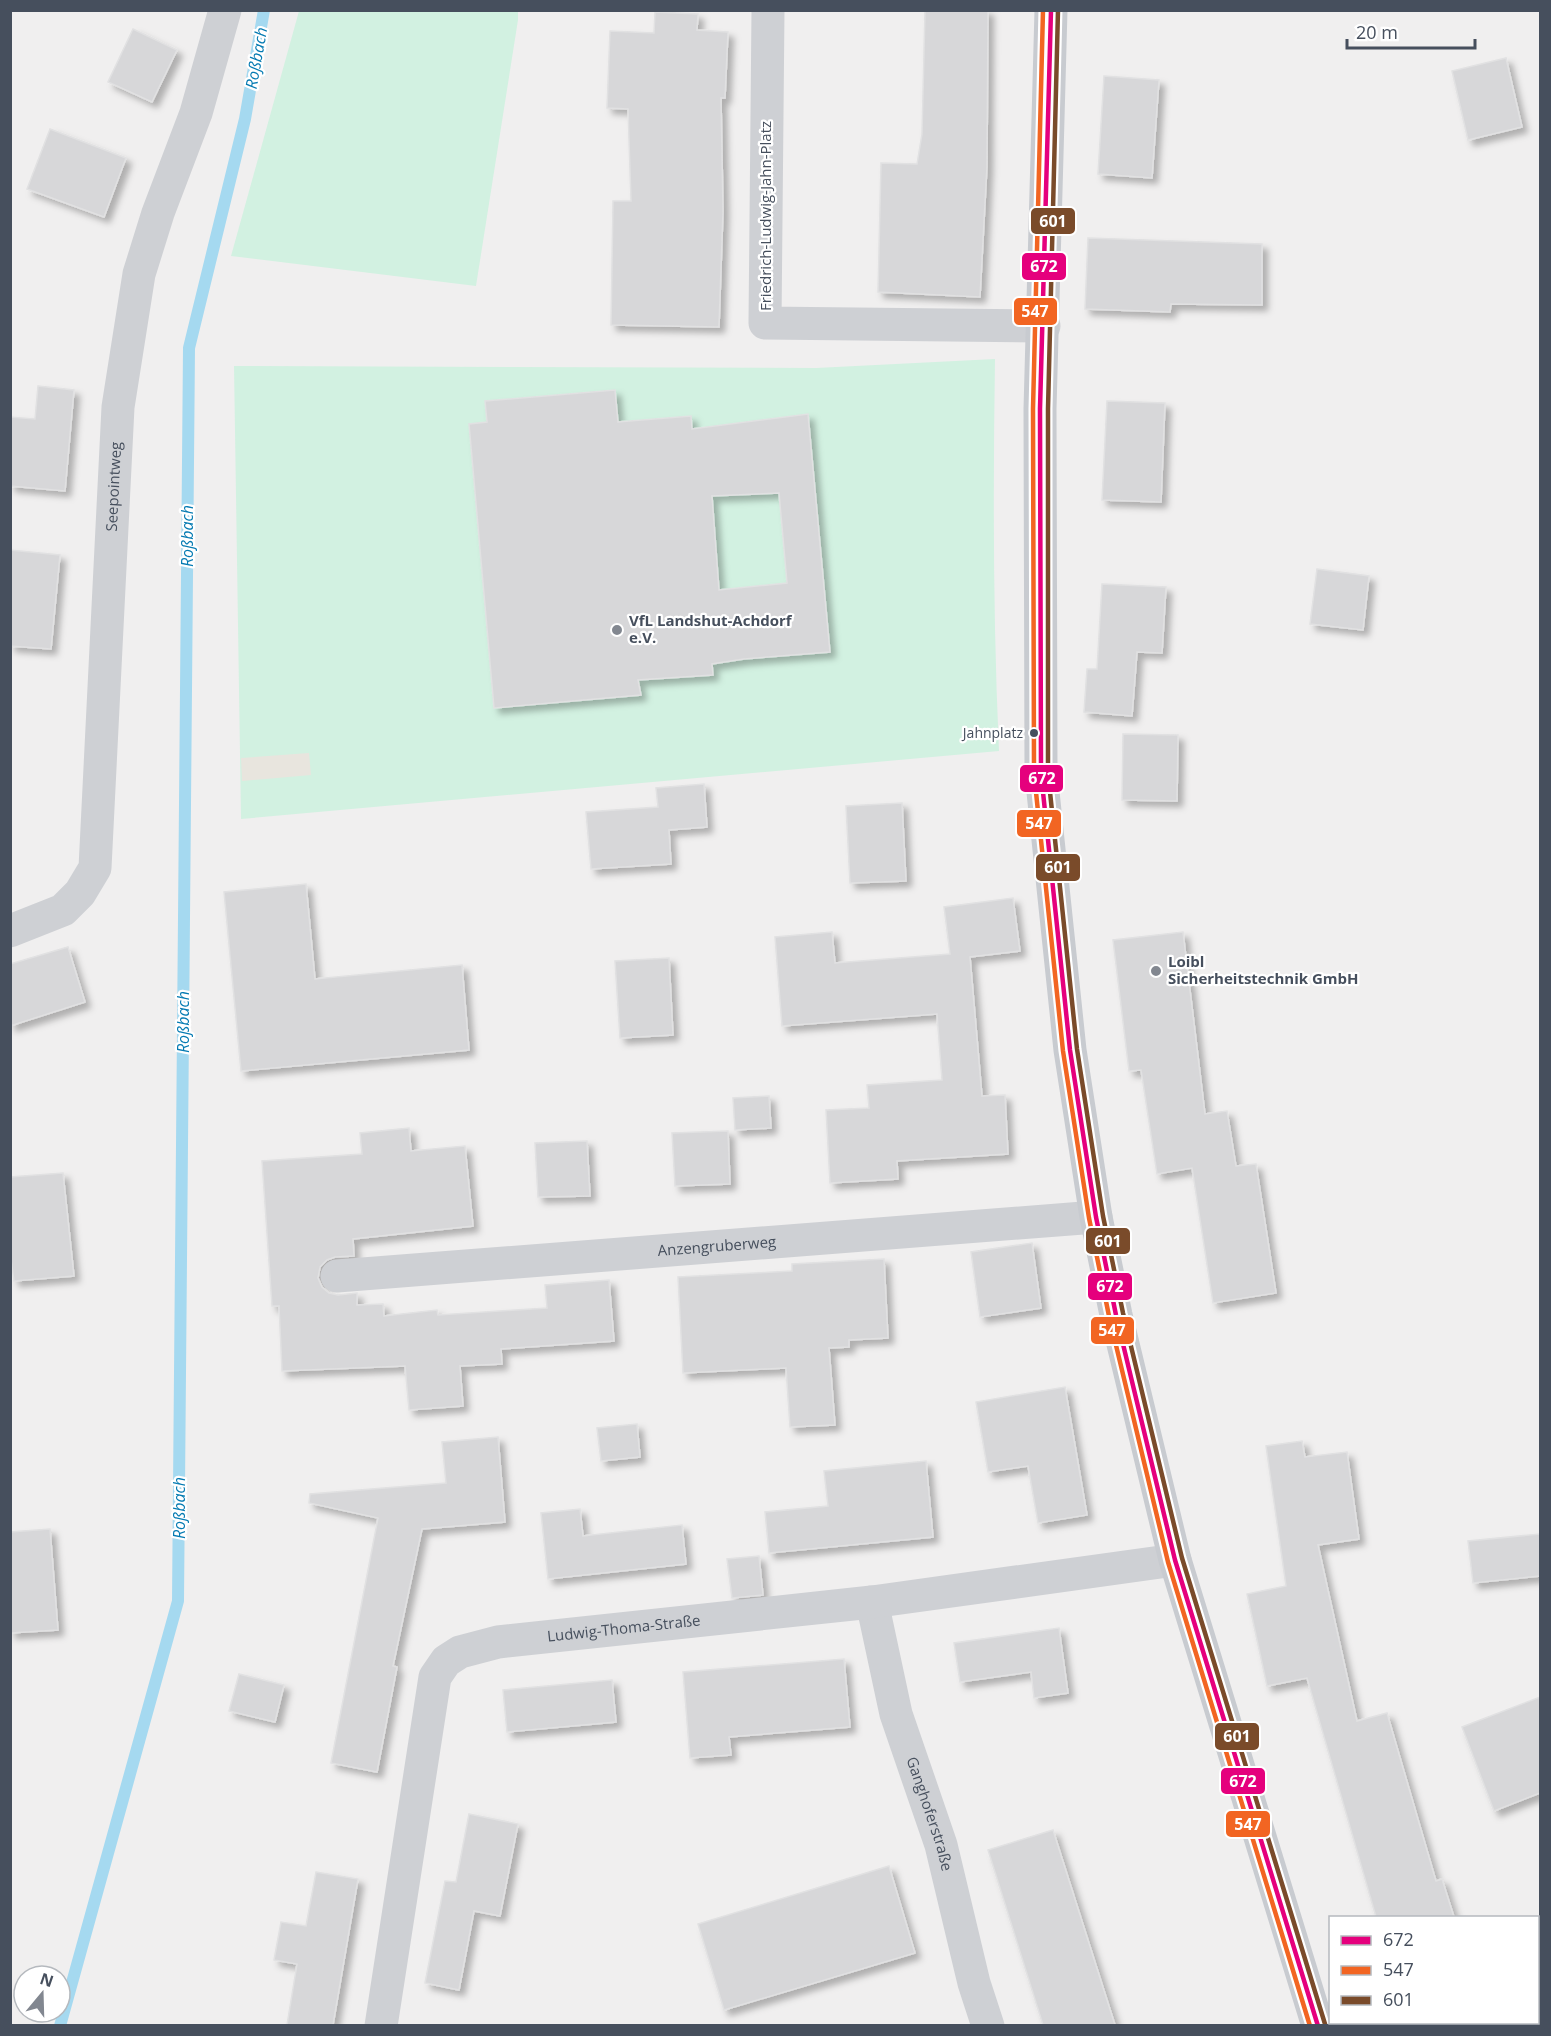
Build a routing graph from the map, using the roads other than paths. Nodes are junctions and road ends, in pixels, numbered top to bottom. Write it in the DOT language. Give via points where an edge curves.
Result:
graph roads {
  1 [pos="225,10"];
  2 [pos="768,10"];
  3 [pos="1051,10"];
  4 [pos="1044,326"];
  5 [pos="10,931"];
  6 [pos="1096,1217"];
  7 [pos="336,1276"];
  8 [pos="1175,1560"];
  9 [pos="872,1602"];
  10 [pos="381,2025"];
  11 [pos="988,2025"];
  12 [pos="1318,2025"];
  1 -- 5 [label="street, Seepointweg" via="196,113 158,213 140,274 118,407 95,868 80,893 63,910"];
  2 -- 4 [label="street, Friedrich-Ludwig-Jahn-Platz" via="765,323"];
  3 -- 4 [label="main road"];
  4 -- 6 [label="main road" via="1041,773 1070,1050"];
  6 -- 7 [label="street, Anzengruberweg"];
  6 -- 8 [label="main road"];
  8 -- 9 [label="street, Ludwig-Thoma-Straße"];
  8 -- 12 [label="main road"];
  9 -- 10 [label="street, Ludwig-Thoma-Straße" via="498,1642 460,1652 446,1661 435,1677"];
  9 -- 11 [label="street, Ganghoferstraße" via="896,1714 941,1845"];
}
